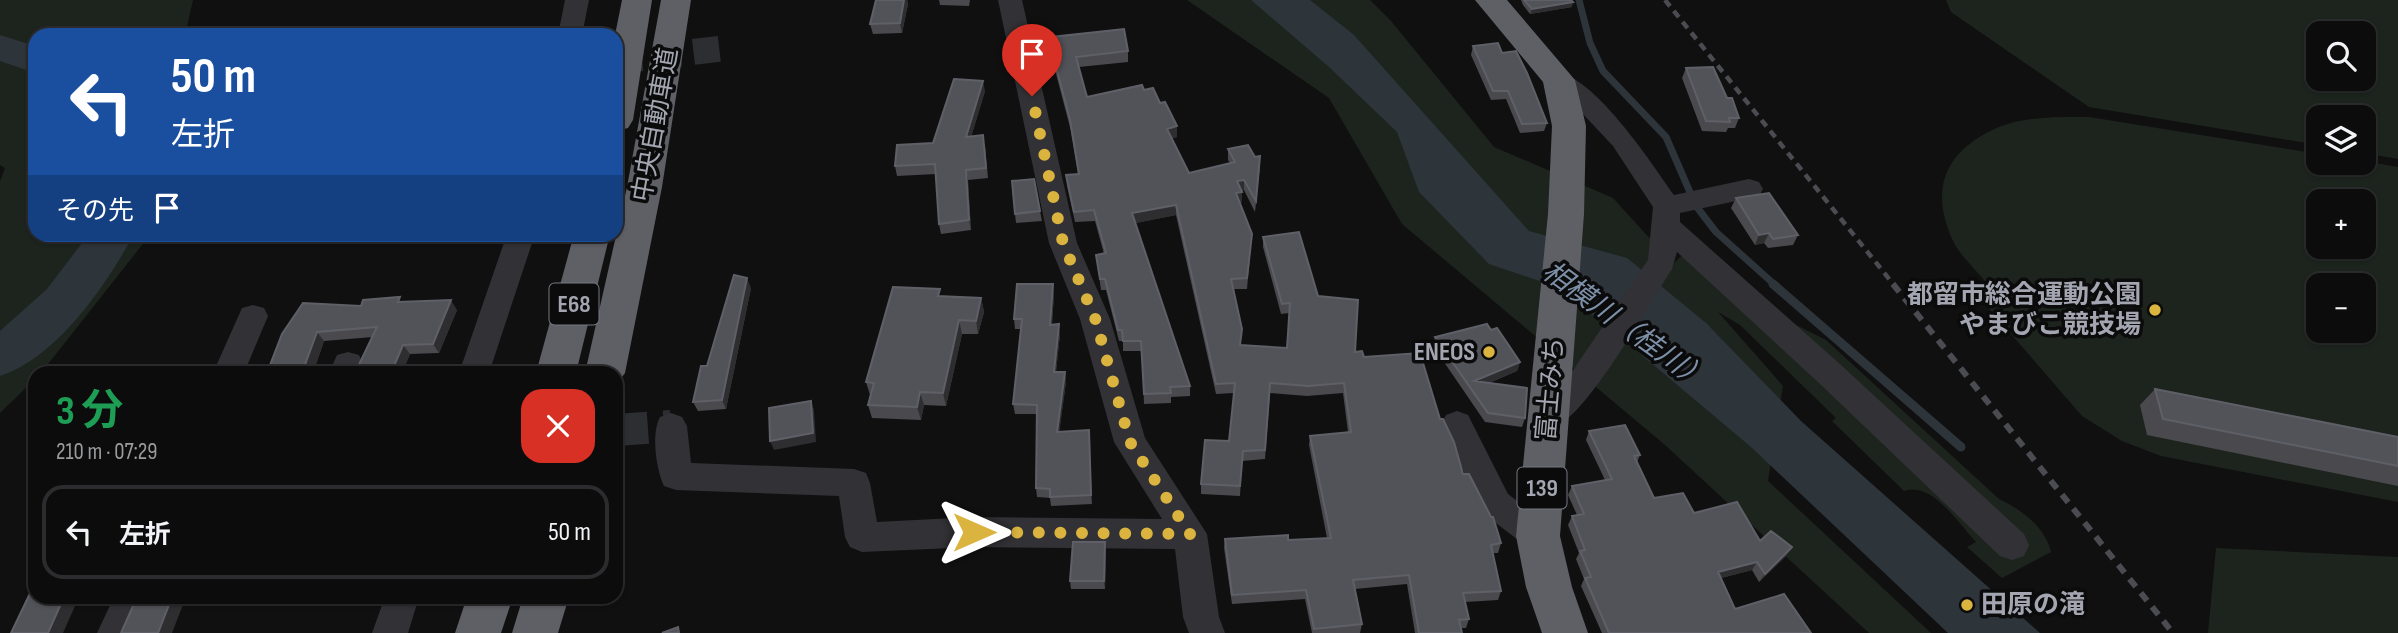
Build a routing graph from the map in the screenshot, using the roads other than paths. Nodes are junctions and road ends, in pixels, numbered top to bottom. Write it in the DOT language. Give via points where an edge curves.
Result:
graph roads {
  1 [pos="577,0"];
  2 [pos="637,0"];
  3 [pos="676,0"];
  4 [pos="1010,0"];
  5 [pos="1490,0"];
  6 [pos="571,28"];
  7 [pos="623,80"];
  8 [pos="1559,80"];
  9 [pos="1749,190"];
  10 [pos="1679,208"];
  11 [pos="518,242"];
  12 [pos="590,242"];
  13 [pos="253,316"];
  14 [pos="231,366"];
  15 [pos="476,366"];
  16 [pos="558,366"];
  17 [pos="607,366"];
  18 [pos="1548,415"];
  19 [pos="1457,424"];
  20 [pos="671,426"];
  21 [pos="1190,534"];
  22 [pos="1538,536"];
  23 [pos="2012,545"];
  24 [pos="128,604"];
  25 [pos="400,604"];
  26 [pos="488,604"];
  27 [pos="543,604"];
  28 [pos="115,633"];
  29 [pos="390,633"];
  30 [pos="478,633"];
  31 [pos="535,633"];
  32 [pos="1207,633"];
  33 [pos="1565,633"];
  1 -- 6 [label="street"];
  2 -- 7 [label="highway, 中央自動車道"];
  3 -- 17 [label="highway, 中央自動車道 / E68" via="664,94"];
  4 -- 21 [label="street" via="1063,243 1095,318 1130,442"];
  5 -- 8 [label="highway, 富士みち / 139"];
  8 -- 10 [label="street" via="1591,107"];
  8 -- 18 [label="highway, 富士みち / 139" via="1569,126"];
  9 -- 10 [label="street"];
  10 -- 18 [label="street" via="1662,261 1576,391"];
  10 -- 23 [label="street" via="1830,374"];
  11 -- 15 [label="street"];
  12 -- 16 [label="highway, E68"];
  13 -- 14 [label="street"];
  18 -- 22 [label="highway, 富士みち / 139"];
  19 -- 22 [label="street" via="1496,504"];
  20 -- 21 [label="street" via="676,476 854,483 862,537 974,532"];
  21 -- 32 [label="street"];
  22 -- 33 [label="highway, 富士みち / 139"];
  24 -- 28 [label="street"];
  25 -- 29 [label="street"];
  26 -- 30 [label="highway"];
  27 -- 31 [label="highway"];
}
